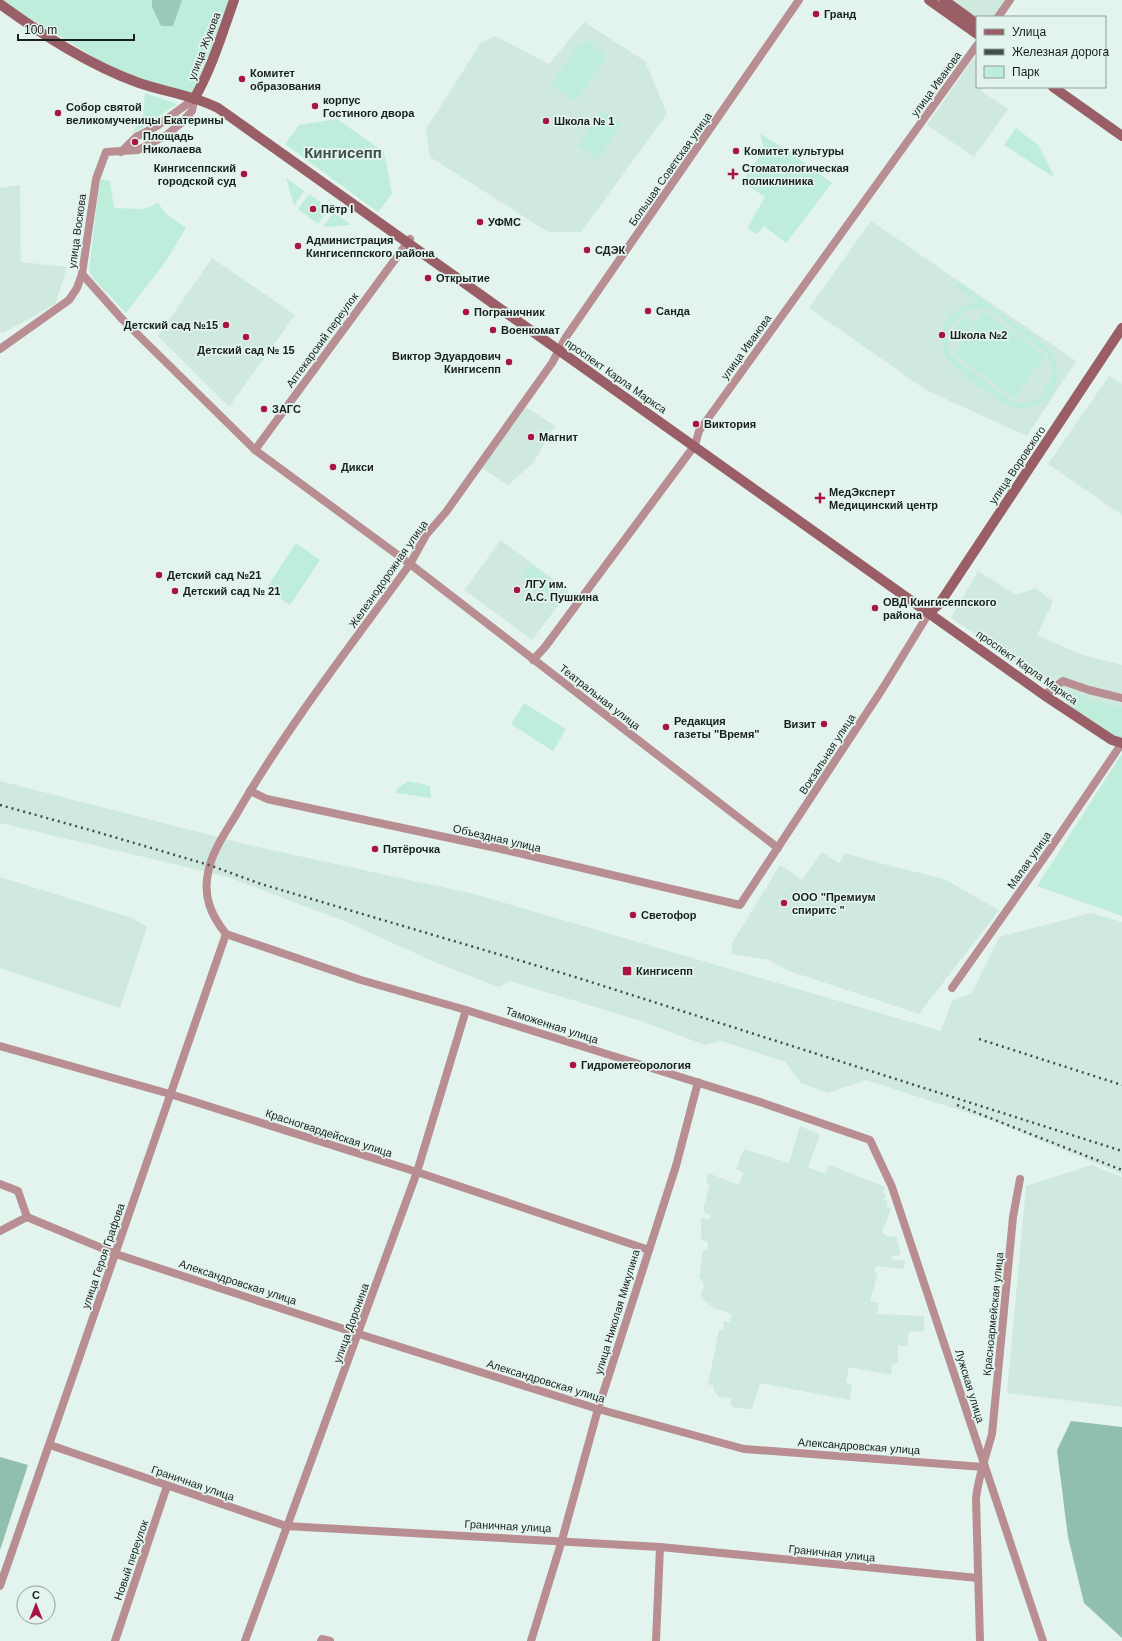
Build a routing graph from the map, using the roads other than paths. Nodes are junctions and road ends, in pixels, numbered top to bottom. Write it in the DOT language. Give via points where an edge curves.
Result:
graph roads {
  1 [pos="234,0"];
  2 [pos="799,0"];
  3 [pos="929,0"];
  4 [pos="944,0"];
  5 [pos="1010,0"];
  6 [pos="0,4"];
  7 [pos="999,16"];
  8 [pos="976,23"];
  9 [pos="976,33"];
  10 [pos="976,46"];
  11 [pos="1053,88"];
  12 [pos="1064,88"];
  13 [pos="194,99"];
  14 [pos="1122,129"];
  15 [pos="1122,136"];
  16 [pos="120,152"];
  17 [pos="408,241"];
  18 [pos="82,274"];
  19 [pos="1122,328"];
  20 [pos="560,348"];
  21 [pos="0,349"];
  22 [pos="696,443"];
  23 [pos="255,450"];
  24 [pos="410,564"];
  25 [pos="931,612"];
  26 [pos="533,660"];
  27 [pos="1046,693"];
  28 [pos="1122,698"];
  29 [pos="1122,740"];
  30 [pos="1122,743"];
  31 [pos="250,791"];
  32 [pos="778,848"];
  33 [pos="740,905"];
  34 [pos="226,934"];
  35 [pos="952,988"];
  36 [pos="466,1010"];
  37 [pos="0,1046"];
  38 [pos="698,1082"];
  39 [pos="170,1094"];
  40 [pos="870,1140"];
  41 [pos="417,1172"];
  42 [pos="1020,1179"];
  43 [pos="0,1184"];
  44 [pos="27,1217"];
  45 [pos="0,1231"];
  46 [pos="649,1250"];
  47 [pos="116,1254"];
  48 [pos="359,1334"];
  49 [pos="598,1409"];
  50 [pos="50,1445"];
  51 [pos="984,1466"];
  52 [pos="167,1486"];
  53 [pos="286,1526"];
  54 [pos="562,1540"];
  55 [pos="660,1546"];
  56 [pos="978,1578"];
  57 [pos="0,1586"];
  58 [pos="115,1641"];
  59 [pos="245,1641"];
  60 [pos="321,1641"];
  61 [pos="330,1641"];
  62 [pos="531,1641"];
  63 [pos="656,1641"];
  64 [pos="980,1641"];
  65 [pos="1043,1641"];
  1 -- 13 [label="main road, улица Жукова" via="205,81"];
  2 -- 20 [label="street, Большая Советская улица"];
  3 -- 9 [label="main road"];
  4 -- 8 [label="main road"];
  5 -- 7 [label="street"];
  6 -- 13 [label="main road, проспект Карла Маркса" via="80,56 140,83"];
  10 -- 22 [label="street, улица Иванова" via="699,431"];
  11 -- 15 [label="main road"];
  12 -- 14 [label="main road"];
  13 -- 16 [label="street" via="157,126 136,137"];
  13 -- 16 [label="street" via="192,111 165,136 138,150"];
  13 -- 17 [label="main road, проспект Карла Маркса" via="211,104"];
  16 -- 18 [label="street, улица Воскова" via="106,152 96,178"];
  17 -- 20 [label="main road, проспект Карла Маркса"];
  17 -- 23 [label="street, Аптекарский переулок"];
  18 -- 21 [label="street, улица Воскова" via="69,300"];
  18 -- 23 [label="street" via="122,319"];
  19 -- 25 [label="main road, улица Воровского"];
  20 -- 22 [label="main road, проспект Карла Маркса"];
  20 -- 24 [label="street, Железнодорожная улица" via="446,512 426,534"];
  22 -- 25 [label="main road, проспект Карла Маркса"];
  22 -- 26 [label="street, улица Иванова"];
  23 -- 24 [label="street"];
  24 -- 26 [label="street, Театральная улица"];
  24 -- 31 [label="street, Железнодорожная улица" via="287,735"];
  25 -- 27 [label="main road, проспект Карла Маркса"];
  25 -- 32 [label="street, Вокзальная улица"];
  26 -- 32 [label="street, Театральная улица"];
  27 -- 28 [label="street" via="1063,681"];
  27 -- 29 [label="main road"];
  27 -- 30 [label="main road, проспект Карла Маркса" via="1112,740"];
  30 -- 35 [label="street, Малая улица"];
  31 -- 33 [label="street, Объездная улица" via="267,799 501,849"];
  31 -- 34 [label="street, Железнодорожная улица" via="217,848 207,874 207,899 214,919"];
  32 -- 33 [label="street, Вокзальная улица"];
  34 -- 36 [label="street, Таможенная улица" via="361,980"];
  34 -- 39 [label="street, улица Героя Графова"];
  36 -- 38 [label="street, Таможенная улица"];
  36 -- 41 [label="street, улица Доронина"];
  37 -- 39 [label="street, Красногвардейская улица"];
  38 -- 40 [label="street, Таможенная улица"];
  38 -- 46 [label="street, улица Николая Микулина" via="676,1166"];
  39 -- 41 [label="street, Красногвардейская улица"];
  39 -- 47 [label="street, улица Героя Графова"];
  40 -- 51 [label="street, Лужская улица" via="892,1187"];
  41 -- 46 [label="street, Красногвардейская улица"];
  41 -- 48 [label="street, улица Доронина"];
  42 -- 51 [label="street, Красноармейская улица" via="1013,1218 992,1434"];
  43 -- 44 [label="street" via="18,1191"];
  44 -- 45 [label="street"];
  44 -- 47 [label="street, Александровская улица"];
  46 -- 49 [label="street, улица Николая Микулина"];
  47 -- 48 [label="street, Александровская улица"];
  47 -- 50 [label="street, улица Героя Графова"];
  48 -- 49 [label="street, Александровская улица"];
  48 -- 53 [label="street, улица Доронина"];
  49 -- 51 [label="street, Александровская улица" via="744,1449"];
  49 -- 54 [label="street, улица Николая Микулина"];
  50 -- 52 [label="street, Граничная улица"];
  50 -- 57 [label="street, улица Героя Графова"];
  51 -- 56 [label="street, Красноармейская улица" via="978,1478 976,1500"];
  51 -- 65 [label="street, Лужская улица"];
  52 -- 53 [label="street, Граничная улица"];
  52 -- 58 [label="street, Новый переулок"];
  53 -- 54 [label="street, Граничная улица"];
  53 -- 59 [label="street, улица Доронина"];
  54 -- 55 [label="street, Граничная улица"];
  54 -- 62 [label="street, улица Николая Микулина"];
  55 -- 56 [label="street, Граничная улица"];
  55 -- 63 [label="street"];
  56 -- 64 [label="street, Красноармейская улица"];
  60 -- 61 [label="street"];
}
